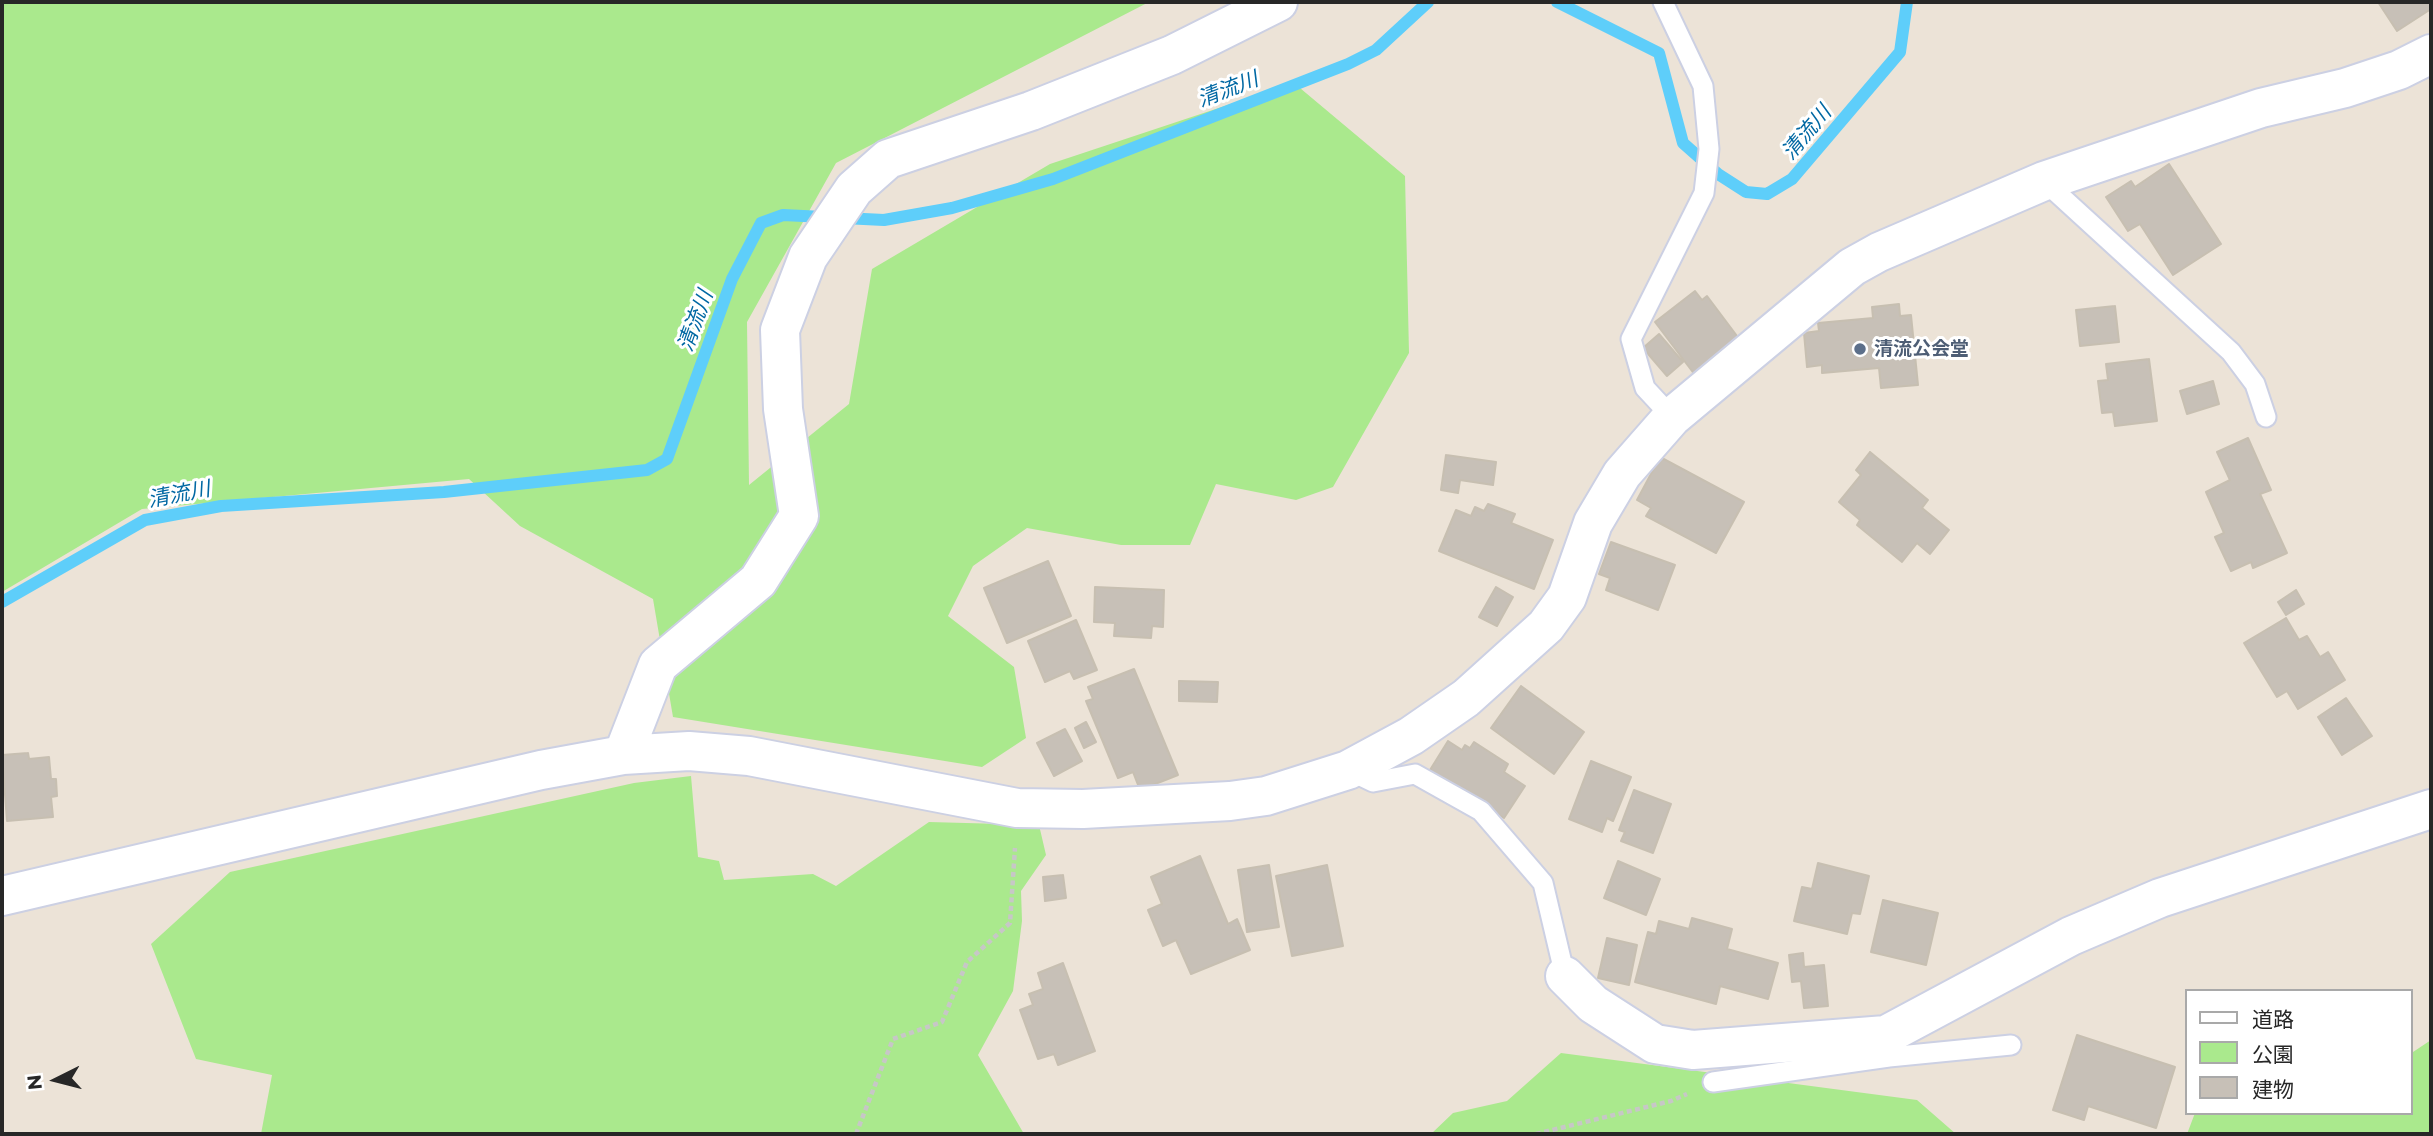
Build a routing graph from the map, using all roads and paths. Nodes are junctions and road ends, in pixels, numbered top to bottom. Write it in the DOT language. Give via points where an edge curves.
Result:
graph roads {
  1 [pos="1279,2"];
  2 [pos="1663,2"];
  3 [pos="2431,54"];
  4 [pos="2044,181"];
  5 [pos="1672,417"];
  6 [pos="2266,417"];
  7 [pos="622,755"];
  8 [pos="1348,770"];
  9 [pos="1017,808"];
  10 [pos="2431,809"];
  11 [pos="2,896"];
  12 [pos="1566,976"];
  13 [pos="2011,1045"];
  14 [pos="1887,1046"];
  15 [pos="1713,1082"];
  16 [pos="856,1134"];
  17 [pos="1536,1134"];
  1 -- 7 [label="street" via="1159,61 888,159 854,189 808,257 780,330 783,409 799,516 758,581 658,664"];
  2 -- 5 [label="lane" via="1703,86 1709,149 1704,193 1631,339 1645,388"];
  3 -- 4 [label="street" via="2345,88 2260,108"];
  4 -- 5 [label="street" via="1852,267"];
  4 -- 6 [label="lane" via="2231,352 2255,384"];
  5 -- 8 [label="street" via="1622,474 1593,523 1567,597 1546,626 1466,698 1411,736"];
  7 -- 9 [label="street" via="689,751 749,756"];
  7 -- 11 [label="street"];
  8 -- 9 [label="street" via="1266,796 1230,802"];
  8 -- 12 [label="lane" via="1373,782 1415,774 1481,811 1543,883"];
  9 -- 16 [label="path" via="1010,923 967,962 942,1022 892,1039"];
  10 -- 14 [label="street" via="2160,898 2071,936"];
  12 -- 14 [label="street" via="1593,1004 1655,1044 1693,1050"];
  13 -- 14 [label="lane"];
  14 -- 15 [label="lane"];
  15 -- 17 [label="path" via="1671,1101"];
}
